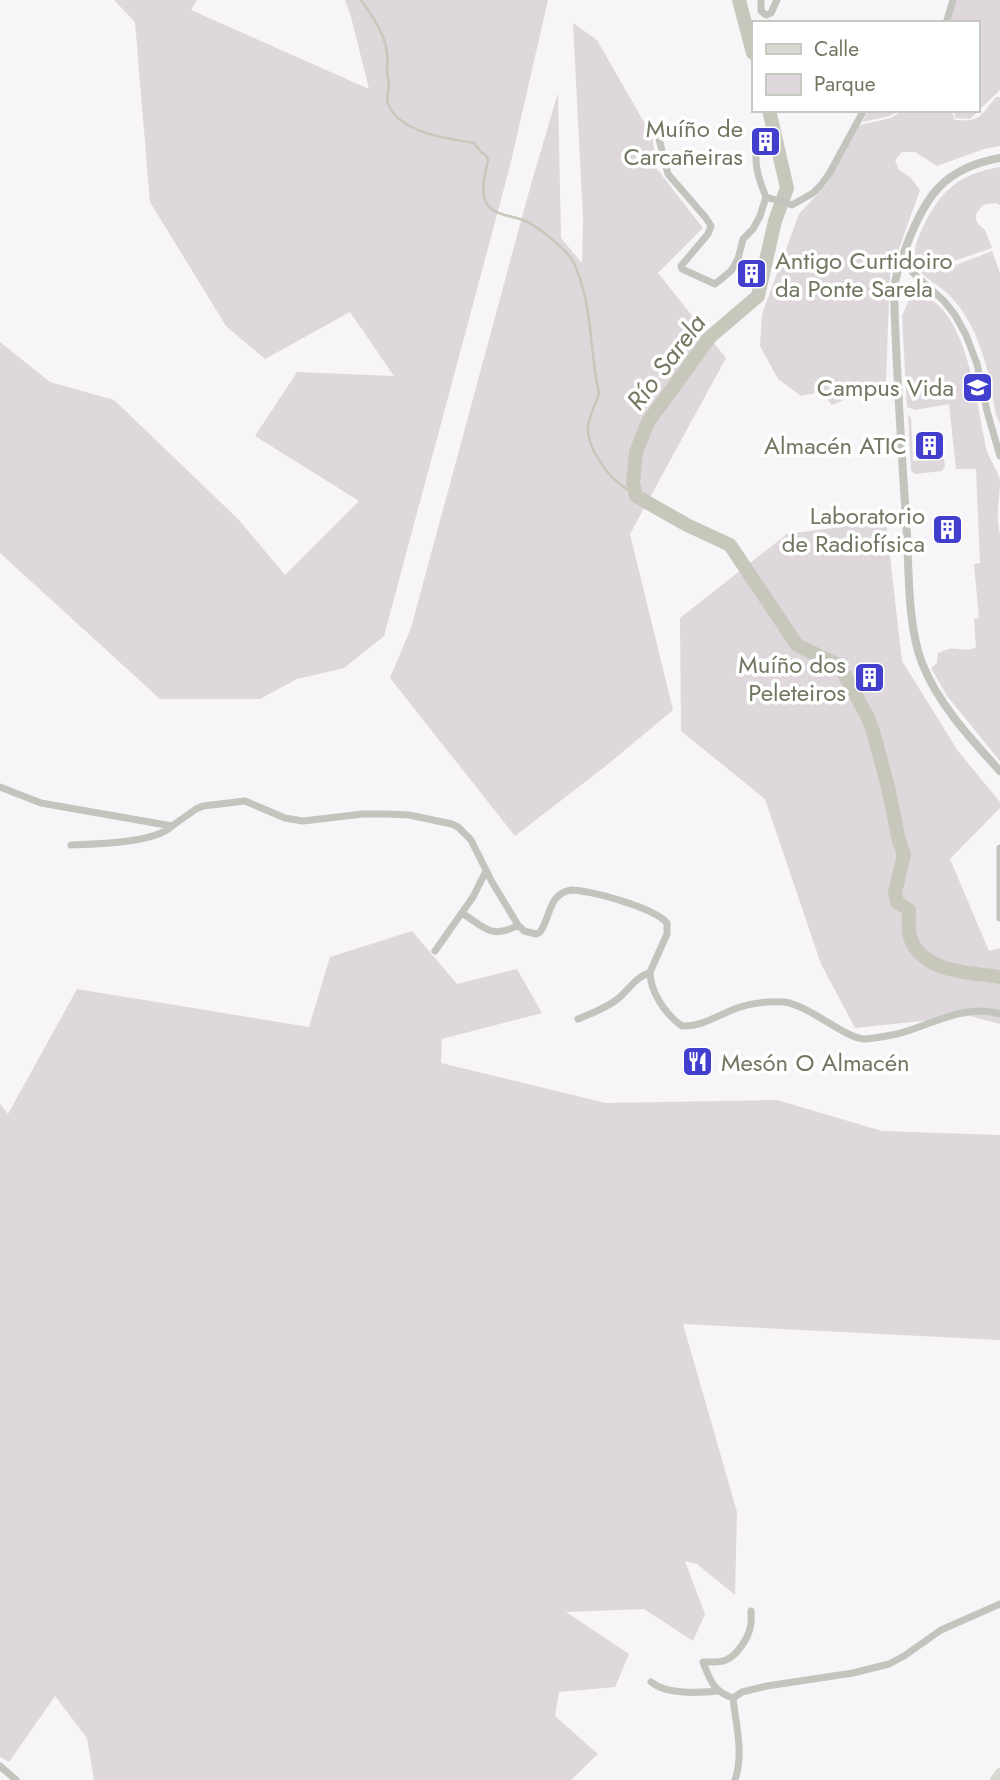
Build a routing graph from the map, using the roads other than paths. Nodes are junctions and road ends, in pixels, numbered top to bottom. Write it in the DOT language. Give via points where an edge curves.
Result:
graph roads {
  1 [pos="761,0"];
  2 [pos="777,0"];
  3 [pos="953,0"];
  4 [pos="947,21"];
  5 [pos="863,112"];
  6 [pos="657,131"];
  7 [pos="759,139"];
  8 [pos="1000,158"];
  9 [pos="768,197"];
  10 [pos="905,251"];
  11 [pos="897,274"];
  12 [pos="915,274"];
  13 [pos="894,290"];
  14 [pos="915,291"];
  15 [pos="935,293"];
  16 [pos="997,436"];
  17 [pos="1000,456"];
  18 [pos="1000,771"];
  19 [pos="0,787"];
  20 [pos="172,826"];
  21 [pos="71,845"];
  22 [pos="1000,848"];
  23 [pos="486,870"];
  24 [pos="461,913"];
  25 [pos="1000,918"];
  26 [pos="518,925"];
  27 [pos="435,951"];
  28 [pos="650,973"];
  29 [pos="1000,1014"];
  30 [pos="578,1019"];
  31 [pos="1000,1604"];
  32 [pos="751,1611"];
  33 [pos="651,1682"];
  34 [pos="718,1691"];
  35 [pos="733,1698"];
  36 [pos="0,1766"];
  37 [pos="1000,1773"];
  38 [pos="16,1780"];
  39 [pos="735,1780"];
  40 [pos="996,1780"];
  1 -- 2 [label="street" via="766,15"];
  3 -- 4 [label="street"];
  5 -- 9 [label="street" via="813,193 792,205"];
  6 -- 9 [label="street" via="668,174 711,226 682,269 715,284 731,271 743,239 757,223"];
  7 -- 9 [label="street" via="756,168"];
  8 -- 10 [label="street" via="962,169 942,184 926,202"];
  10 -- 11 [label="street"];
  10 -- 12 [label="street"];
  11 -- 12 [label="street" via="905,270"];
  11 -- 13 [label="street"];
  12 -- 14 [label="street"];
  12 -- 15 [label="street"];
  13 -- 14 [label="street"];
  13 -- 18 [label="street" via="915,642 938,695"];
  14 -- 15 [label="street"];
  15 -- 16 [label="street" via="966,335"];
  16 -- 17 [label="street"];
  19 -- 20 [label="street" via="41,803"];
  20 -- 21 [label="street" via="142,838"];
  20 -- 23 [label="street" via="203,806 245,802 303,821 409,815 458,827 471,840"];
  22 -- 25 [label="street"];
  23 -- 24 [label="street"];
  23 -- 26 [label="street"];
  24 -- 26 [label="street" via="494,932"];
  24 -- 27 [label="street"];
  26 -- 28 [label="street" via="524,931 540,932 556,897 570,890 656,913 667,923 667,934"];
  28 -- 29 [label="street" via="659,1000 682,1026 757,1003 775,1002 806,1009 861,1039 899,1034 959,1013"];
  28 -- 30 [label="street" via="618,999"];
  31 -- 35 [label="street" via="942,1630 890,1664 766,1686"];
  32 -- 34 [label="street" via="748,1634 730,1657 703,1662"];
  33 -- 34 [label="street" via="684,1692"];
  34 -- 35 [label="street"];
  35 -- 39 [label="street" via="740,1766"];
  36 -- 38 [label="street"];
  37 -- 40 [label="main road"];
}
